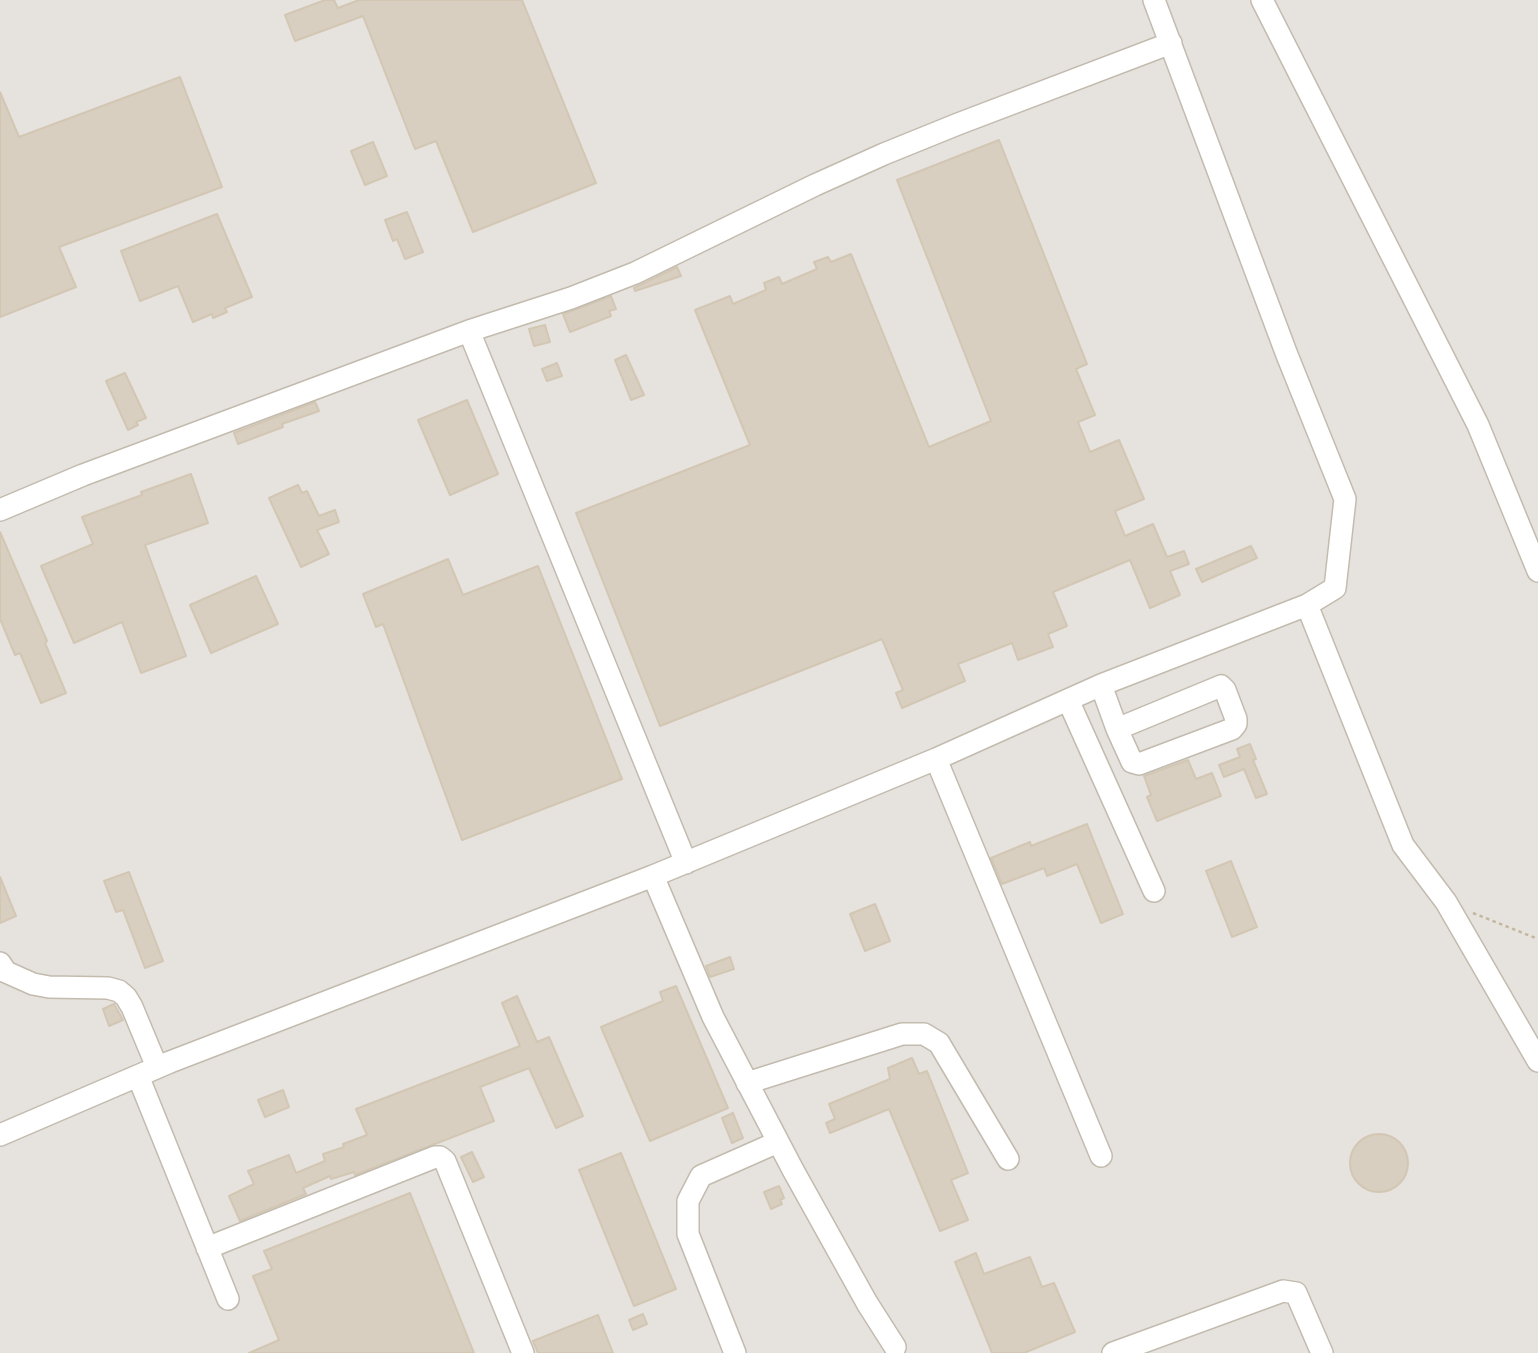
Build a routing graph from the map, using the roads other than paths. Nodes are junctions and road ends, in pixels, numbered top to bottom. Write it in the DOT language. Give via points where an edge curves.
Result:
graph roads {
  1 [pos="1154,0"];
  2 [pos="1262,0"];
  3 [pos="1171,43"];
  4 [pos="469,331"];
  5 [pos="0,510"];
  6 [pos="1538,571"];
  7 [pos="1307,605"];
  8 [pos="1101,685"];
  9 [pos="1068,700"];
  10 [pos="1117,729"];
  11 [pos="936,759"];
  12 [pos="686,863"];
  13 [pos="653,876"];
  14 [pos="1154,891"];
  15 [pos="0,963"];
  16 [pos="1538,1061"];
  17 [pos="148,1071"];
  18 [pos="747,1083"];
  19 [pos="0,1135"];
  20 [pos="778,1142"];
  21 [pos="1101,1156"];
  22 [pos="1008,1159"];
  23 [pos="207,1248"];
  24 [pos="228,1299"];
  25 [pos="895,1347"];
  26 [pos="523,1353"];
  27 [pos="735,1353"];
  28 [pos="1113,1353"];
  29 [pos="1322,1353"];
  1 -- 3 [label="street"];
  2 -- 6 [label="street" via="1478,425"];
  3 -- 4 [label="street" via="884,154 635,272"];
  3 -- 7 [label="street" via="1345,499 1335,588"];
  4 -- 5 [label="street"];
  4 -- 12 [label="street"];
  7 -- 8 [label="street"];
  7 -- 16 [label="street" via="1403,845 1446,902"];
  8 -- 9 [label="street"];
  8 -- 10 [label="street"];
  9 -- 11 [label="street"];
  9 -- 14 [label="street"];
  10 -- 10 [label="street" via="1221,686 1236,719 1232,729 1139,764 1132,762"];
  11 -- 12 [label="street"];
  11 -- 21 [label="street"];
  12 -- 13 [label="street"];
  13 -- 17 [label="street"];
  13 -- 18 [label="street" via="713,1017"];
  15 -- 17 [label="street" via="6,972 33,984 108,988 126,997"];
  17 -- 19 [label="street"];
  17 -- 23 [label="street"];
  18 -- 20 [label="street"];
  18 -- 22 [label="street" via="902,1034 924,1034 939,1043"];
  20 -- 25 [label="street"];
  20 -- 27 [label="street" via="701,1176 688,1201 688,1234"];
  23 -- 24 [label="street"];
  23 -- 26 [label="street" via="440,1157"];
  28 -- 29 [label="street" via="1283,1291 1296,1293"];
}
